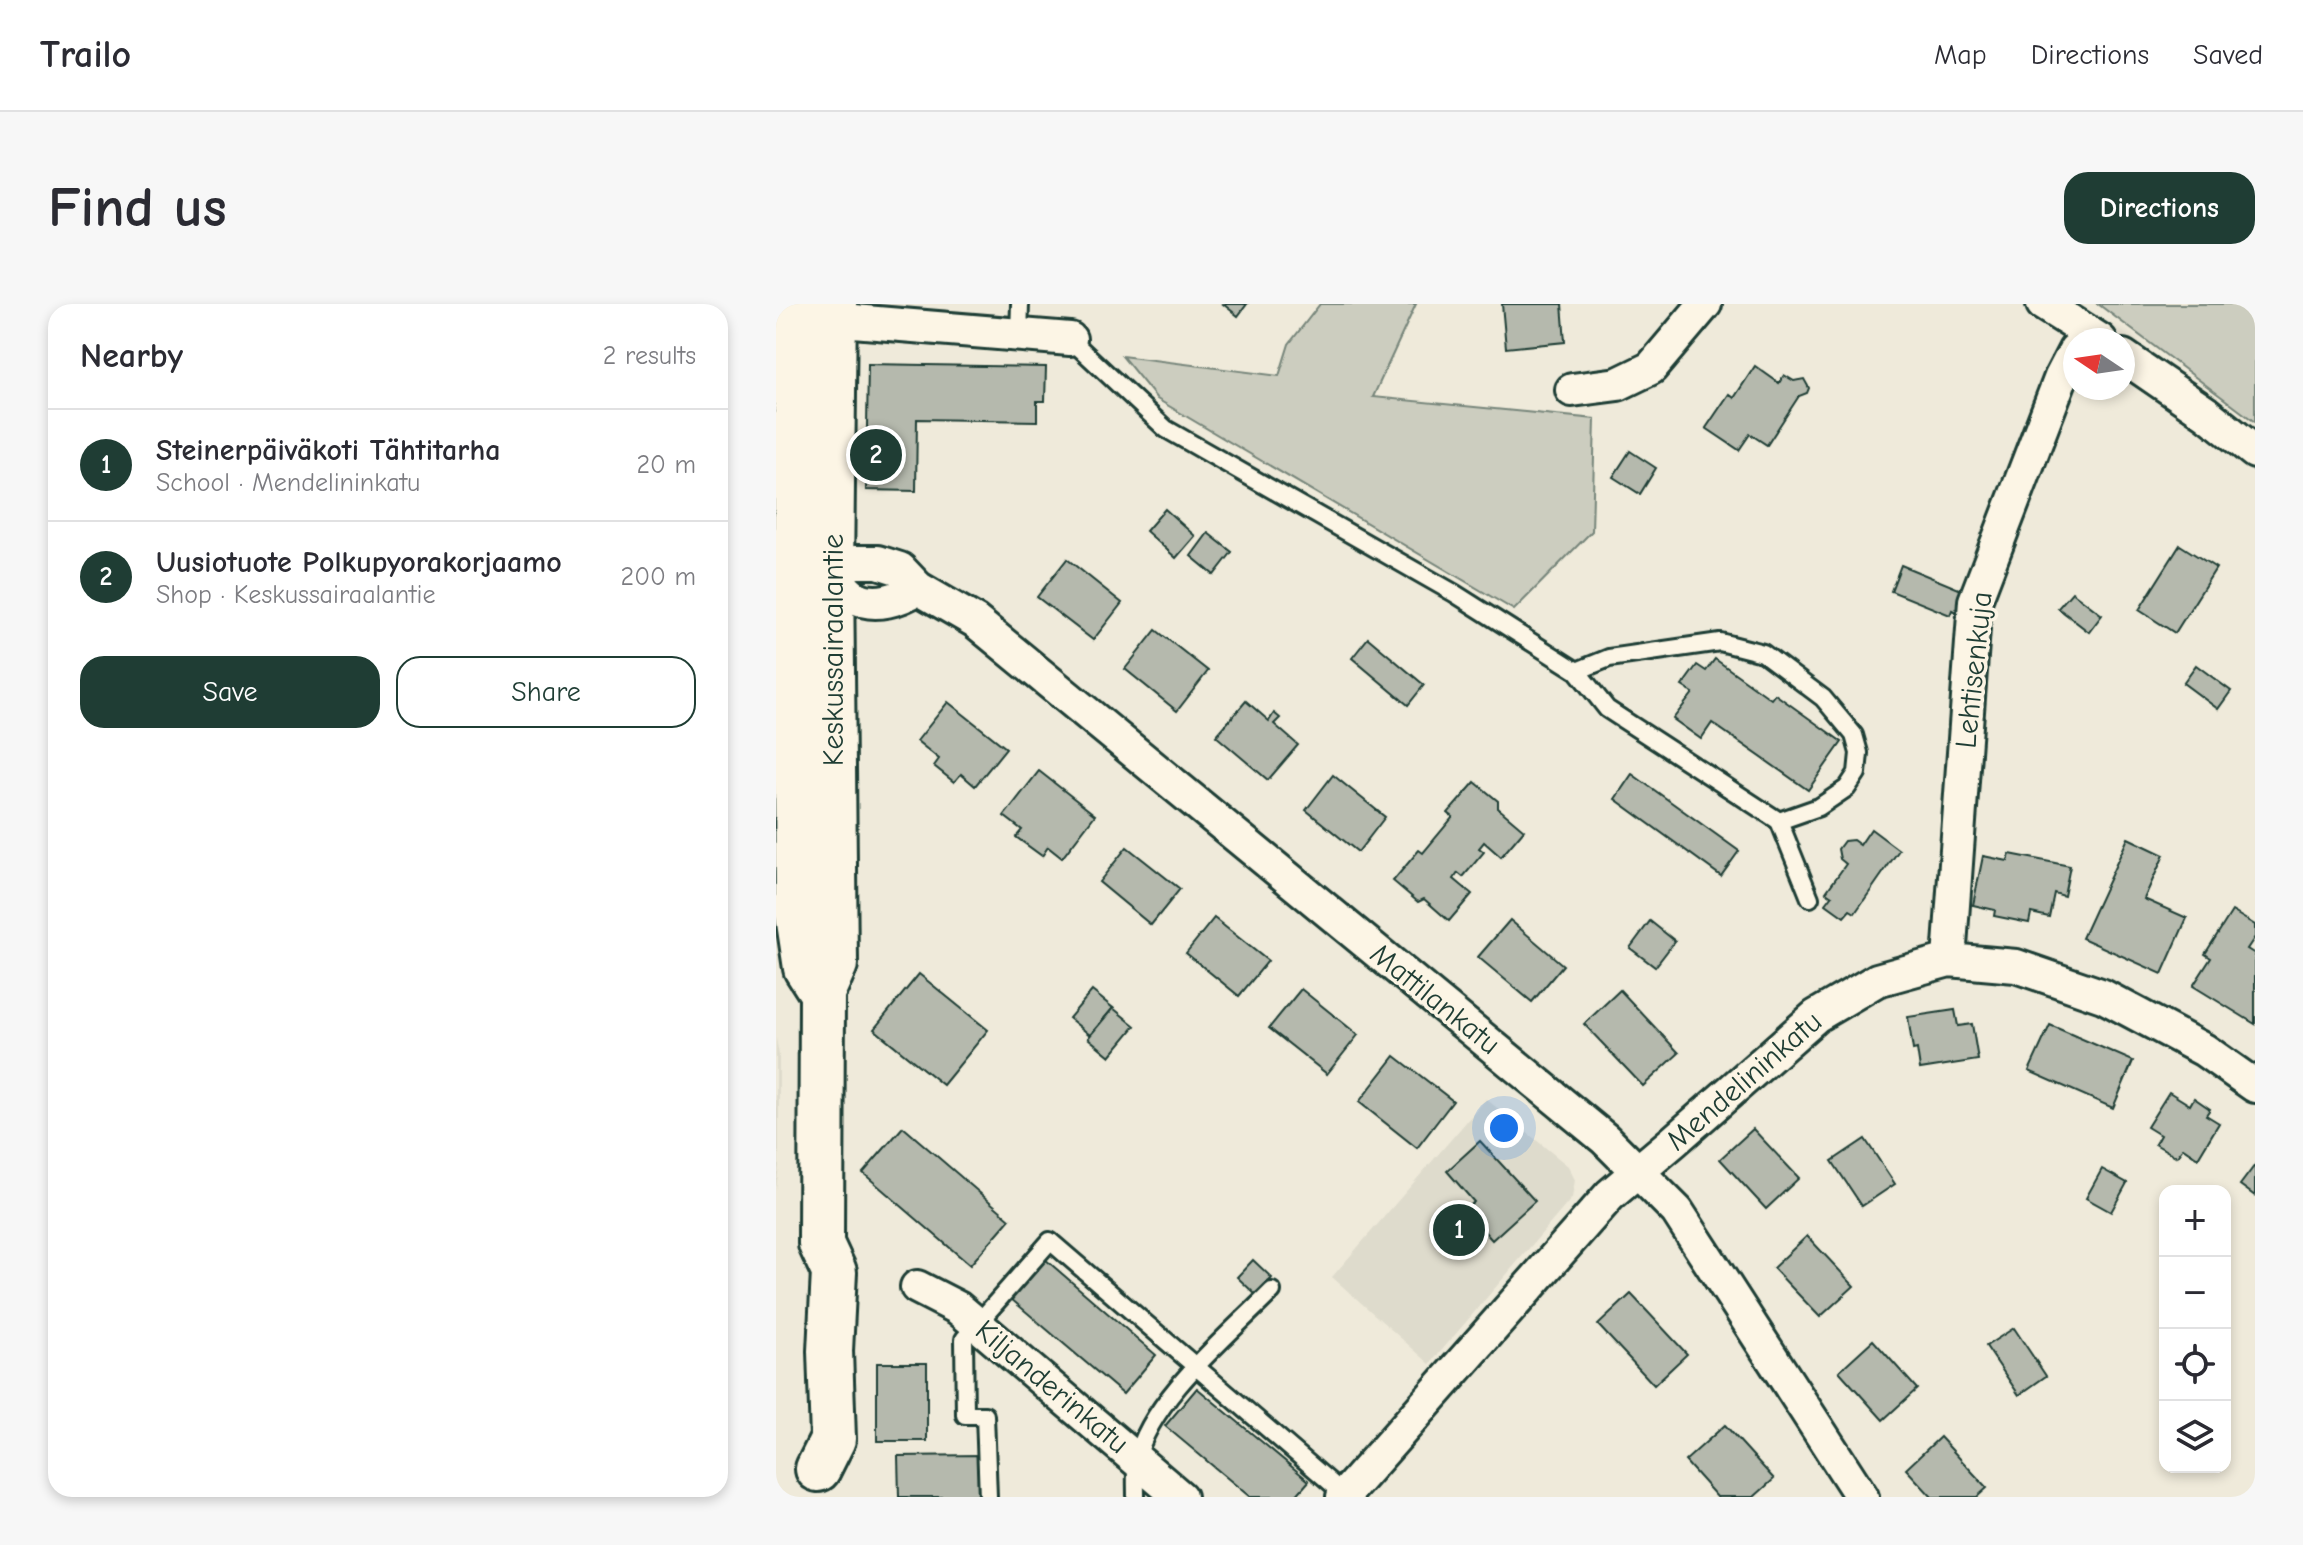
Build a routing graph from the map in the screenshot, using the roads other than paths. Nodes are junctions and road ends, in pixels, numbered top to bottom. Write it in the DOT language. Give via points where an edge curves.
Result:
graph roads {
  1 [pos="1705,304"];
  2 [pos="2043,304"];
  3 [pos="807,315"];
  4 [pos="1019,319"];
  5 [pos="2072,328"];
  6 [pos="1070,339"];
  7 [pos="2135,364"];
  8 [pos="2063,374"];
  9 [pos="1572,390"];
  10 [pos="2255,452"];
  11 [pos="814,574"];
  12 [pos="1577,671"];
  13 [pos="807,772"];
  14 [pos="1779,821"];
  15 [pos="1810,898"];
  16 [pos="1949,960"];
  17 [pos="2255,1086"];
  18 [pos="1639,1170"];
  19 [pos="917,1287"];
  20 [pos="1272,1291"];
  21 [pos="978,1325"];
  22 [pos="1196,1367"];
  23 [pos="1137,1460"];
  24 [pos="820,1483"];
  25 [pos="1344,1496"];
  26 [pos="988,1497"];
  27 [pos="1136,1497"];
  28 [pos="1180,1497"];
  29 [pos="1862,1497"];
  1 -- 9 [label="street" via="1651,368 1618,384"];
  2 -- 5 [label="street"];
  3 -- 4 [label="street"];
  3 -- 11 [label="main road, Keskussairaalantie"];
  4 -- 6 [label="street"];
  6 -- 12 [label="lane" via="1166,429 1454,593"];
  7 -- 10 [label="street"];
  8 -- 16 [label="street, Lehtisenkuja" via="1975,601"];
  11 -- 13 [label="main road, Keskussairaalantie"];
  11 -- 18 [label="street, Mattilankatu" via="855,597 877,602 918,588 975,621"];
  12 -- 14 [label="lane" via="1607,709"];
  12 -- 14 [label="lane" via="1609,658 1720,642 1763,653 1823,698 1854,735 1859,753 1857,773 1847,788 1819,807"];
  13 -- 24 [label="main road, Keskussairaalantie" via="798,915 806,968 822,993 821,1244 807,1271 802,1439"];
  14 -- 15 [label="lane"];
  16 -- 17 [label="street, Mendelininkatu" via="2016,966 2103,996 2204,1050"];
  16 -- 18 [label="street, Mendelininkatu" via="1877,980 1816,1016"];
  18 -- 25 [label="street, Mendelininkatu" via="1610,1195"];
  18 -- 29 [label="street, Mattilankatu" via="1677,1211"];
  19 -- 21 [label="street, Kiljanderinkatu"];
  20 -- 22 [label="lane"];
  21 -- 22 [label="lane" via="1050,1241"];
  21 -- 23 [label="street, Kiljanderinkatu"];
  21 -- 26 [label="lane" via="964,1339 965,1415 985,1415"];
  22 -- 23 [label="lane" via="1172,1392"];
  22 -- 25 [label="lane"];
  23 -- 27 [label="lane"];
  23 -- 28 [label="street, Kiljanderinkatu"];
}
